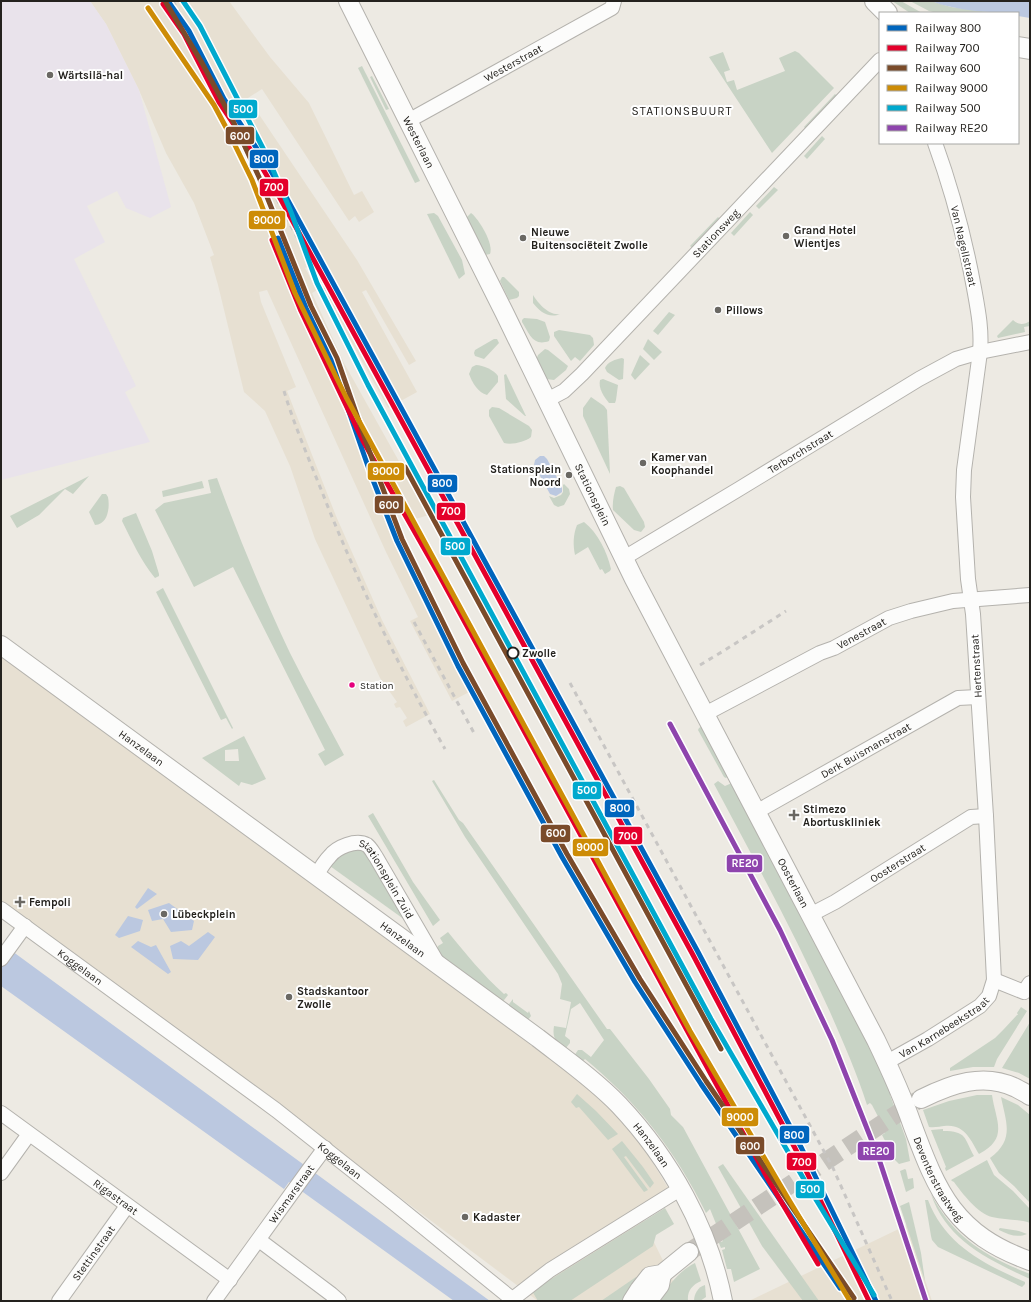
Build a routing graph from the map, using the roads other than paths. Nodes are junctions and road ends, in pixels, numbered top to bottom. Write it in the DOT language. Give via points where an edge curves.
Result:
graph roads {
  1 [pos="348,1"];
  2 [pos="614,1"];
  3 [pos="875,1"];
  4 [pos="886,12"];
  5 [pos="1019,48"];
  6 [pos="1030,49"];
  7 [pos="879,61"];
  8 [pos="408,121"];
  9 [pos="936,144"];
  10 [pos="490,284"];
  11 [pos="1030,342"];
  12 [pos="980,352"];
  13 [pos="547,400"];
  14 [pos="624,558"];
  15 [pos="1030,595"];
  16 [pos="971,599"];
  17 [pos="1,645"];
  18 [pos="978,697"];
  19 [pos="702,709"];
  20 [pos="756,812"];
  21 [pos="986,816"];
  22 [pos="316,876"];
  23 [pos="1,909"];
  24 [pos="810,915"];
  25 [pos="25,926"];
  26 [pos="1,959"];
  27 [pos="441,968"];
  28 [pos="994,980"];
  29 [pos="1027,987"];
  30 [pos="886,1062"];
  31 [pos="1030,1096"];
  32 [pos="921,1099"];
  33 [pos="1,1114"];
  34 [pos="29,1134"];
  35 [pos="325,1148"];
  36 [pos="1,1173"];
  37 [pos="680,1189"];
  38 [pos="127,1206"];
  39 [pos="259,1240"];
  40 [pos="689,1252"];
  41 [pos="1030,1261"];
  42 [pos="662,1274"];
  43 [pos="230,1280"];
  44 [pos="511,1300"];
  45 [pos="59,1301"];
  46 [pos="214,1301"];
  47 [pos="338,1301"];
  48 [pos="632,1301"];
  49 [pos="648,1301"];
  50 [pos="723,1301"];
  1 -- 8 [label="street, Westerlaan"];
  2 -- 8 [label="street, Westerstraat" via="612,8"];
  3 -- 4 [label="main road"];
  5 -- 6 [label="main road"];
  7 -- 13 [label="street, Stationsweg" via="582,374 564,391"];
  8 -- 10 [label="street, Westerlaan"];
  9 -- 12 [label="street, Van Nagellstraat" via="965,243 980,321"];
  10 -- 13 [label="street, Stationsplein"];
  11 -- 12 [label="street, Terborchstraat"];
  12 -- 14 [label="street, Terborchstraat" via="956,359 919,379"];
  12 -- 16 [label="street, Hertenstraat" via="964,470"];
  13 -- 14 [label="street, Stationsplein"];
  14 -- 19 [label="street, Stationsplein"];
  15 -- 16 [label="street, Venestraat"];
  16 -- 18 [label="street, Hertenstraat"];
  16 -- 19 [label="street, Venestraat" via="933,605 890,618 834,648"];
  17 -- 22 [label="street, Hanzelaan"];
  18 -- 20 [label="street, Derk Buismanstraat" via="958,698"];
  18 -- 21 [label="street, Hertenstraat"];
  19 -- 20 [label="street, Oosterlaan"];
  20 -- 24 [label="street, Oosterlaan"];
  21 -- 24 [label="street, Oosterstraat" via="971,817"];
  21 -- 28 [label="street, Hertenstraat"];
  22 -- 27 [label="street, Hanzelaan"];
  22 -- 27 [label="street, Stationsplein Zuid" via="335,851 352,843 368,846"];
  23 -- 25 [label="street, Koggelaan"];
  24 -- 30 [label="street, Oosterlaan"];
  25 -- 26 [label="street"];
  25 -- 35 [label="street, Koggelaan"];
  27 -- 37 [label="street, Hanzelaan" via="583,1073 619,1104 654,1148"];
  28 -- 29 [label="street, Van Karnebeekstraat"];
  28 -- 30 [label="street, Van Karnebeekstraat" via="989,996 980,1006"];
  30 -- 41 [label="street, Deventerstraatweg" via="924,1157 944,1198 960,1218 980,1236 1013,1255"];
  31 -- 32 [label="street" via="1010,1085 983,1080 954,1085"];
  33 -- 34 [label="street, Rigastraat"];
  34 -- 36 [label="street"];
  34 -- 38 [label="street, Rigastraat"];
  35 -- 39 [label="street, Wismarstraat"];
  35 -- 44 [label="street, Koggelaan" via="445,1243"];
  37 -- 44 [label="street, Koggelaan" via="550,1270"];
  37 -- 50 [label="street, Hanzelaan" via="708,1245"];
  38 -- 43 [label="street, Rigastraat"];
  38 -- 45 [label="street, Stettinstraat"];
  39 -- 43 [label="street, Wismarstraat"];
  39 -- 47 [label="street"];
  40 -- 42 [label="street"];
  42 -- 48 [label="street" via="650,1276"];
  42 -- 49 [label="street" via="660,1285"];
  43 -- 46 [label="street, Wismarstraat"];
}
